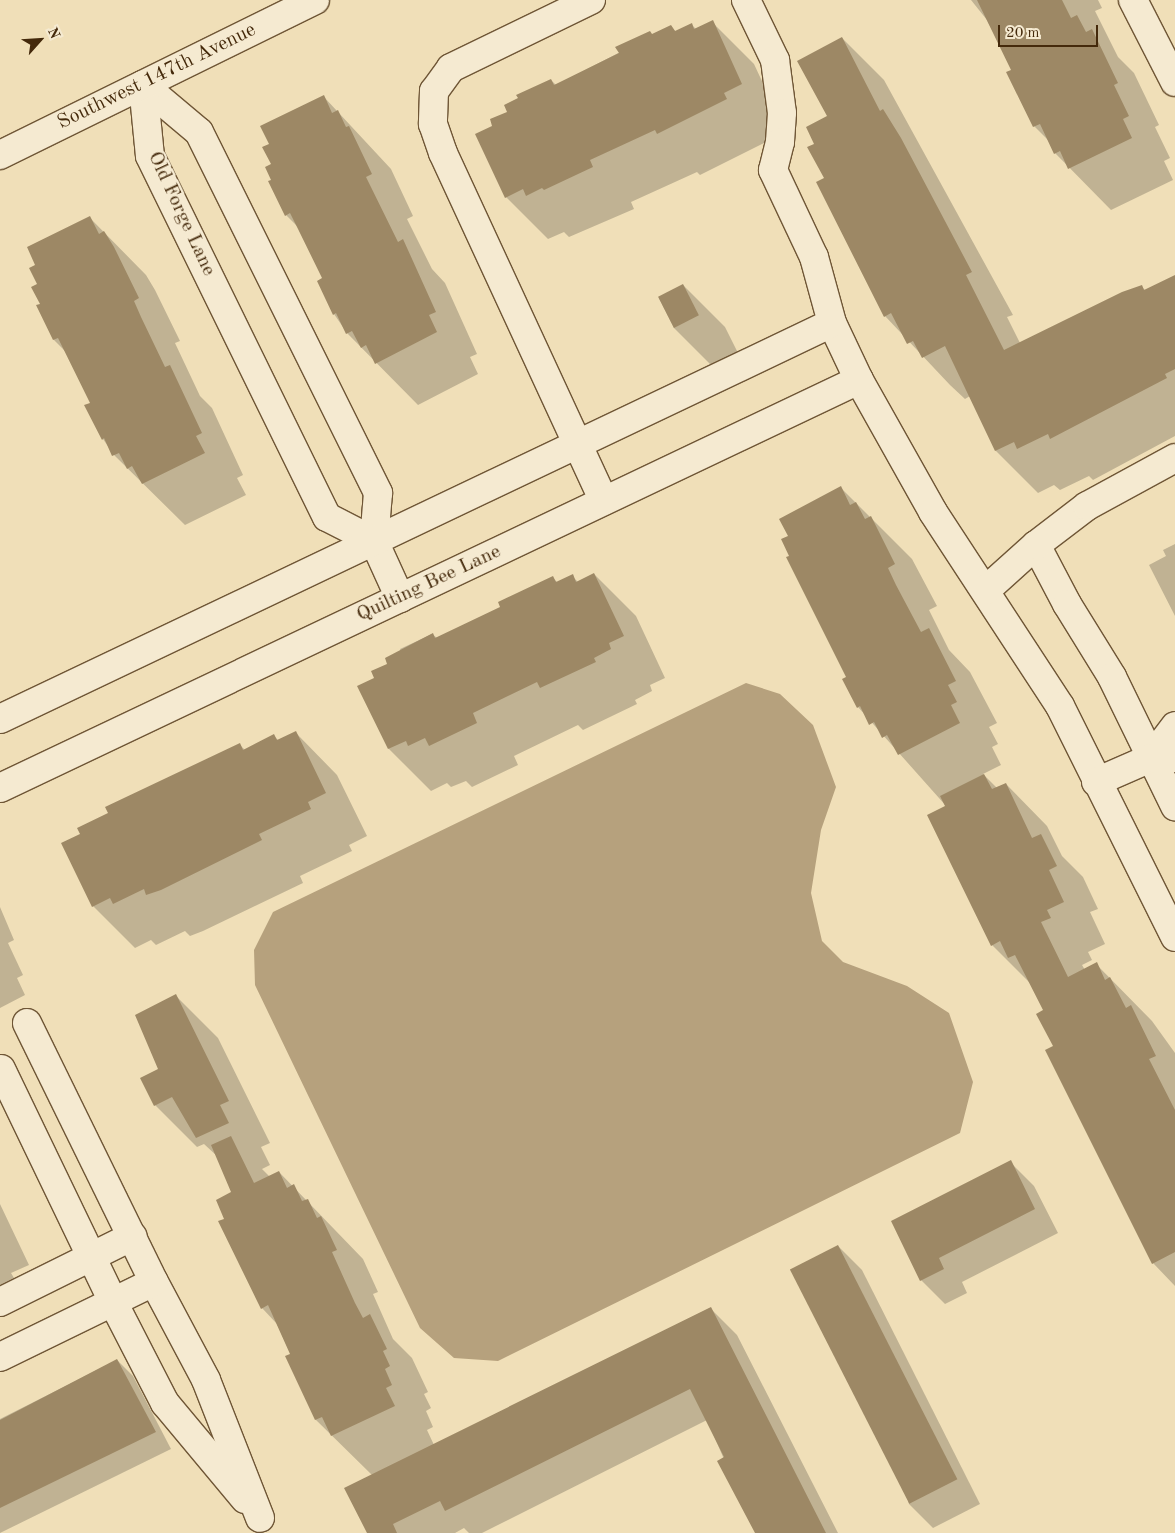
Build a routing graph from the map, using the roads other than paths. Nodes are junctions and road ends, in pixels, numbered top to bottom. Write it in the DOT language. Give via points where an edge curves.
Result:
graph roads {
  1 [pos="315,0"];
  2 [pos="591,0"];
  3 [pos="746,0"];
  4 [pos="1133,0"];
  5 [pos="1175,82"];
  6 [pos="143,85"];
  7 [pos="0,155"];
  8 [pos="832,323"];
  9 [pos="859,380"];
  10 [pos="577,444"];
  11 [pos="1175,458"];
  12 [pos="604,501"];
  13 [pos="374,541"];
  14 [pos="1036,545"];
  15 [pos="986,590"];
  16 [pos="400,598"];
  17 [pos="0,719"];
  18 [pos="1175,726"];
  19 [pos="1163,758"];
  20 [pos="1096,782"];
  21 [pos="0,788"];
  22 [pos="1175,806"];
  23 [pos="1175,937"];
  24 [pos="27,1023"];
  25 [pos="1,1069"];
  26 [pos="133,1236"];
  27 [pos="91,1257"];
  28 [pos="154,1282"];
  29 [pos="0,1302"];
  30 [pos="113,1302"];
  31 [pos="0,1357"];
  1 -- 6 [label="street, Southwest 147th Avenue"];
  2 -- 10 [label="street" via="451,68 434,91 433,124 443,153"];
  3 -- 8 [label="street" via="775,60 782,113 780,142 773,170 814,257"];
  4 -- 5 [label="street"];
  6 -- 7 [label="street, Southwest 147th Avenue"];
  6 -- 13 [label="street" via="199,132 378,493"];
  6 -- 13 [label="street, Old Forge Lane" via="150,156 323,509 328,517"];
  8 -- 9 [label="street"];
  8 -- 10 [label="street"];
  9 -- 12 [label="street, Quilting Bee Lane"];
  9 -- 15 [label="street" via="933,512"];
  10 -- 12 [label="street"];
  10 -- 13 [label="street"];
  11 -- 14 [label="street" via="1087,506"];
  12 -- 16 [label="street, Quilting Bee Lane"];
  13 -- 16 [label="street"];
  13 -- 17 [label="street"];
  14 -- 15 [label="street"];
  14 -- 19 [label="street" via="1067,604"];
  15 -- 20 [label="street" via="1060,706"];
  16 -- 21 [label="street, Quilting Bee Lane"];
  18 -- 19 [label="street"];
  19 -- 20 [label="street"];
  19 -- 22 [label="street"];
  20 -- 23 [label="street"];
  24 -- 26 [label="street"];
  25 -- 27 [label="street"];
  26 -- 27 [label="street"];
  26 -- 28 [label="street"];
  27 -- 29 [label="street"];
  27 -- 30 [label="street"];
  28 -- 30 [label="street"];
  28 -- 30 [label="street" via="206,1380 260,1518 165,1402"];
  30 -- 31 [label="street"];
}
